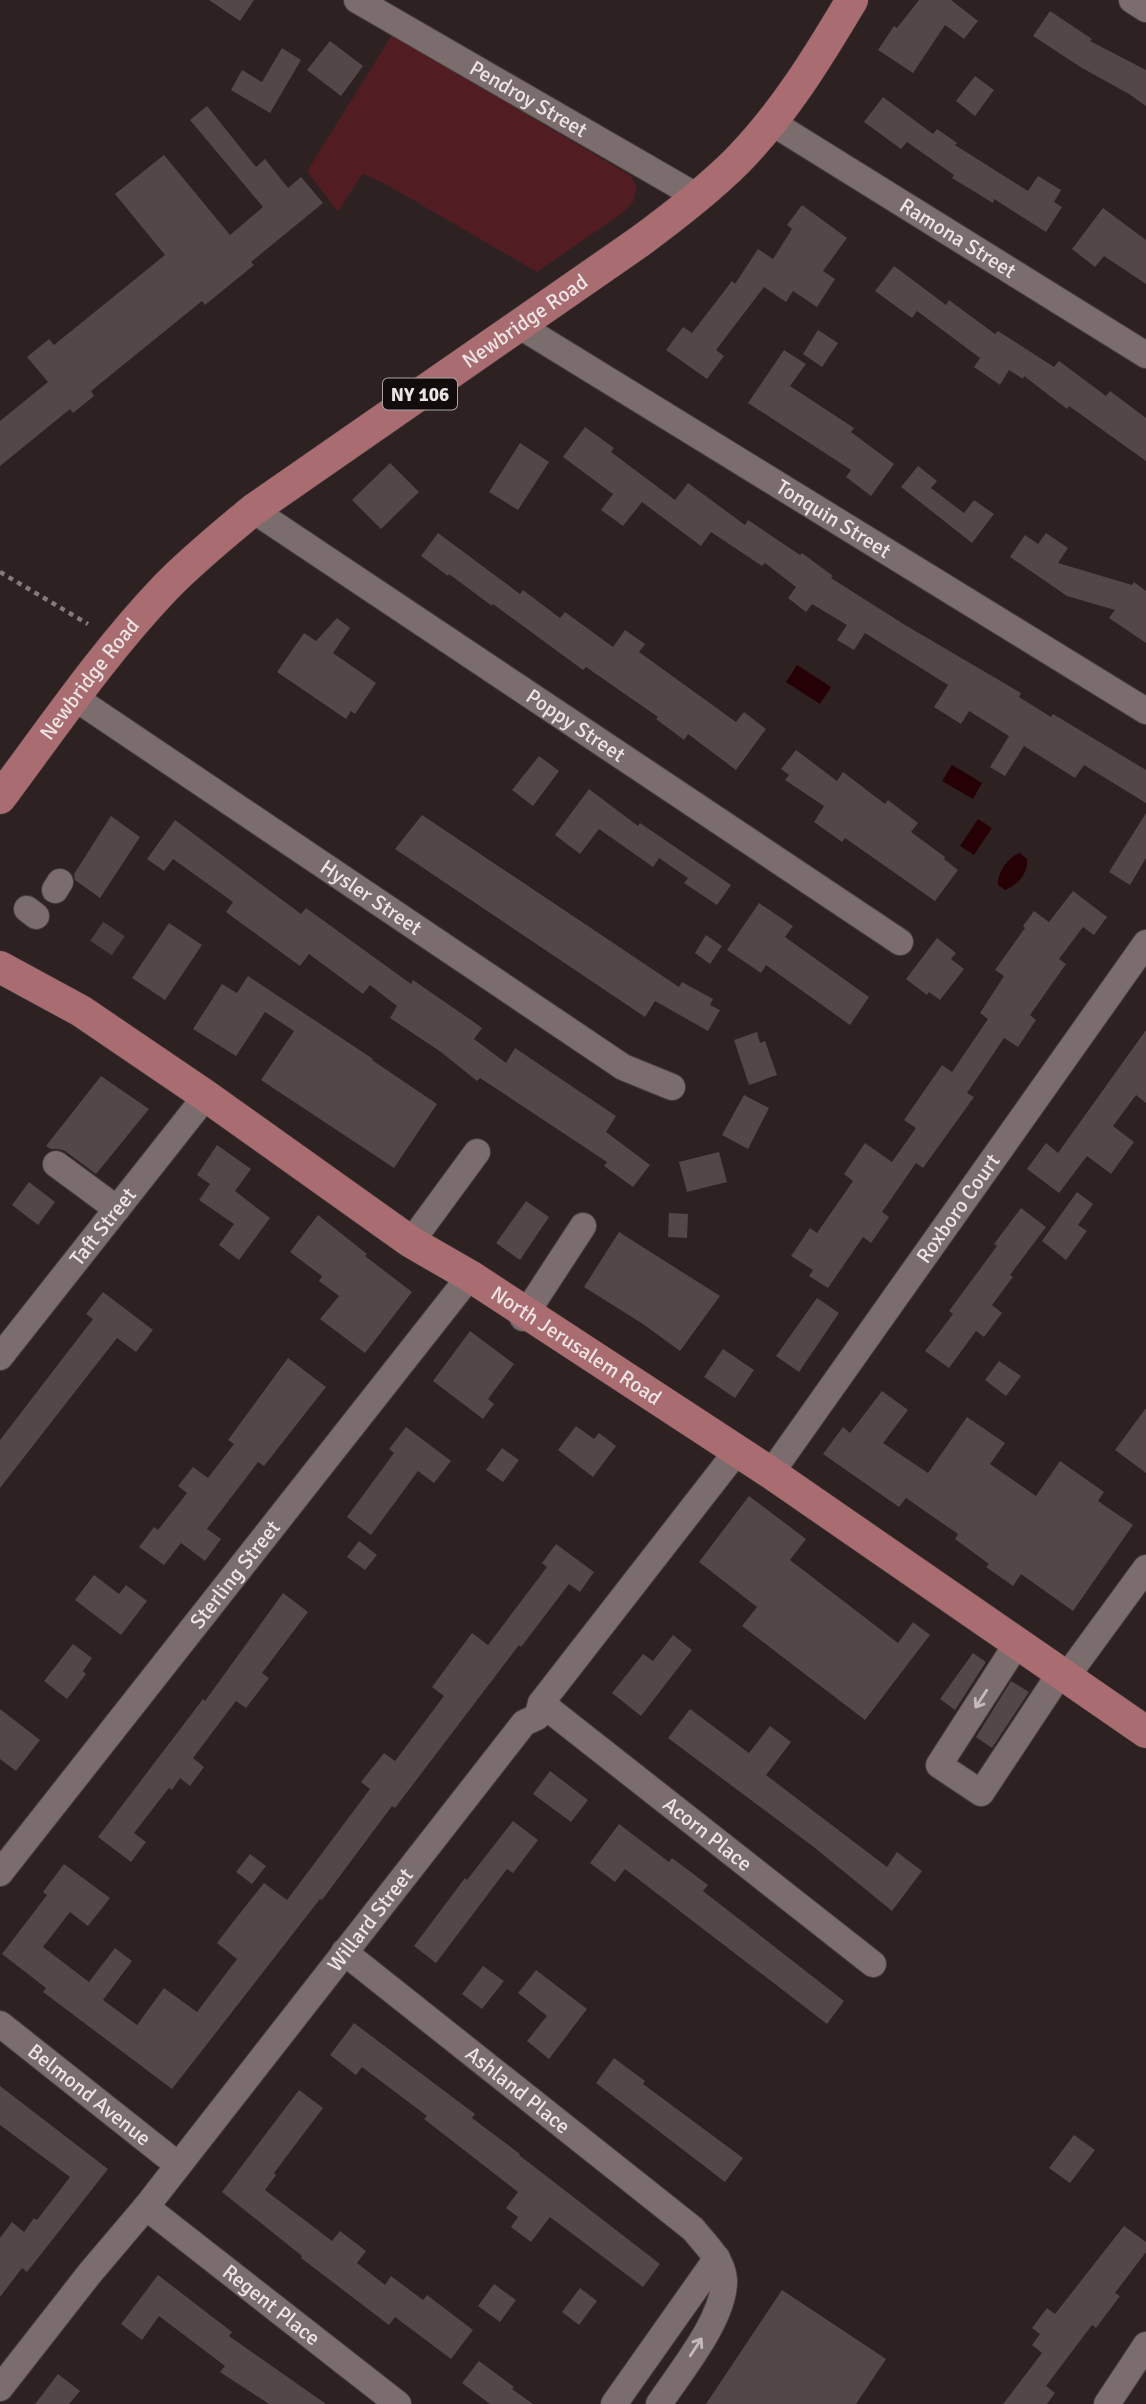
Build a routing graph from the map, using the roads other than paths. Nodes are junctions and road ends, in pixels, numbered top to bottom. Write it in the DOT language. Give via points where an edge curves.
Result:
graph roads {
  1 [pos="357,0"];
  2 [pos="852,0"];
  3 [pos="1132,0"];
  4 [pos="1146,9"];
  5 [pos="771,122"];
  6 [pos="698,197"];
  7 [pos="520,326"];
  8 [pos="1146,355"];
  9 [pos="253,510"];
  10 [pos="75,698"];
  11 [pos="1146,710"];
  12 [pos="0,797"];
  13 [pos="900,942"];
  14 [pos="1146,943"];
  15 [pos="0,967"];
  16 [pos="673,1087"];
  17 [pos="206,1096"];
  18 [pos="477,1152"];
  19 [pos="56,1164"];
  20 [pos="117,1209"];
  21 [pos="583,1226"];
  22 [pos="411,1242"];
  23 [pos="470,1276"];
  24 [pos="525,1316"];
  25 [pos="0,1357"];
  26 [pos="737,1451"];
  27 [pos="771,1473"];
  28 [pos="1146,1568"];
  29 [pos="1018,1642"];
  30 [pos="1064,1674"];
  31 [pos="541,1703"];
  32 [pos="1146,1732"];
  33 [pos="0,1873"];
  34 [pos="344,1952"];
  35 [pos="873,1964"];
  36 [pos="0,2024"];
  37 [pos="178,2165"];
  38 [pos="146,2207"];
  39 [pos="717,2258"];
  40 [pos="1146,2345"];
  41 [pos="0,2388"];
  42 [pos="398,2404"];
  43 [pos="614,2404"];
  44 [pos="659,2404"];
  45 [pos="1107,2404"];
  1 -- 6 [label="street, Pendroy Street"];
  2 -- 5 [label="main road, Newbridge Road / NY 106"];
  3 -- 4 [label="street"];
  5 -- 6 [label="main road, Newbridge Road / NY 106"];
  5 -- 8 [label="street, Ramona Street"];
  6 -- 7 [label="main road, Newbridge Road / NY 106"];
  7 -- 9 [label="main road, Newbridge Road / NY 106"];
  7 -- 11 [label="street, Tonquin Street"];
  9 -- 10 [label="main road, Newbridge Road / NY 106" via="167,586"];
  9 -- 13 [label="street, Poppy Street"];
  10 -- 12 [label="main road, Newbridge Road / NY 106"];
  10 -- 16 [label="street, Hysler Street" via="623,1068"];
  14 -- 27 [label="street, Roxboro Court"];
  15 -- 17 [label="main road, North Jerusalem Road" via="82,1011"];
  17 -- 20 [label="street, Taft Street"];
  17 -- 22 [label="main road, North Jerusalem Road"];
  18 -- 22 [label="street"];
  19 -- 20 [label="street"];
  20 -- 25 [label="street, Taft Street"];
  21 -- 24 [label="street"];
  22 -- 23 [label="main road, North Jerusalem Road"];
  23 -- 24 [label="main road, North Jerusalem Road"];
  23 -- 33 [label="street, Sterling Street"];
  24 -- 26 [label="main road, North Jerusalem Road"];
  26 -- 27 [label="main road, North Jerusalem Road"];
  26 -- 31 [label="street, Willard Street"];
  27 -- 29 [label="main road, North Jerusalem Road"];
  28 -- 30 [label="street"];
  29 -- 30 [label="main road, North Jerusalem Road"];
  29 -- 30 [label="street, one-way" via="939,1765 981,1793"];
  30 -- 32 [label="main road, North Jerusalem Road"];
  31 -- 34 [label="street, Willard Street" via="537,1717 524,1723"];
  31 -- 35 [label="street, Acorn Place"];
  34 -- 37 [label="street, Willard Street"];
  34 -- 39 [label="street, Ashland Place" via="693,2230"];
  36 -- 37 [label="street, Belmond Avenue"];
  37 -- 38 [label="street, Willard Street"];
  38 -- 41 [label="street, Willard Street"];
  38 -- 42 [label="street, Regent Place"];
  39 -- 43 [label="street"];
  44 -- 39 [label="street, one-way" via="717,2316 724,2279"];
  40 -- 45 [label="street"];
}
